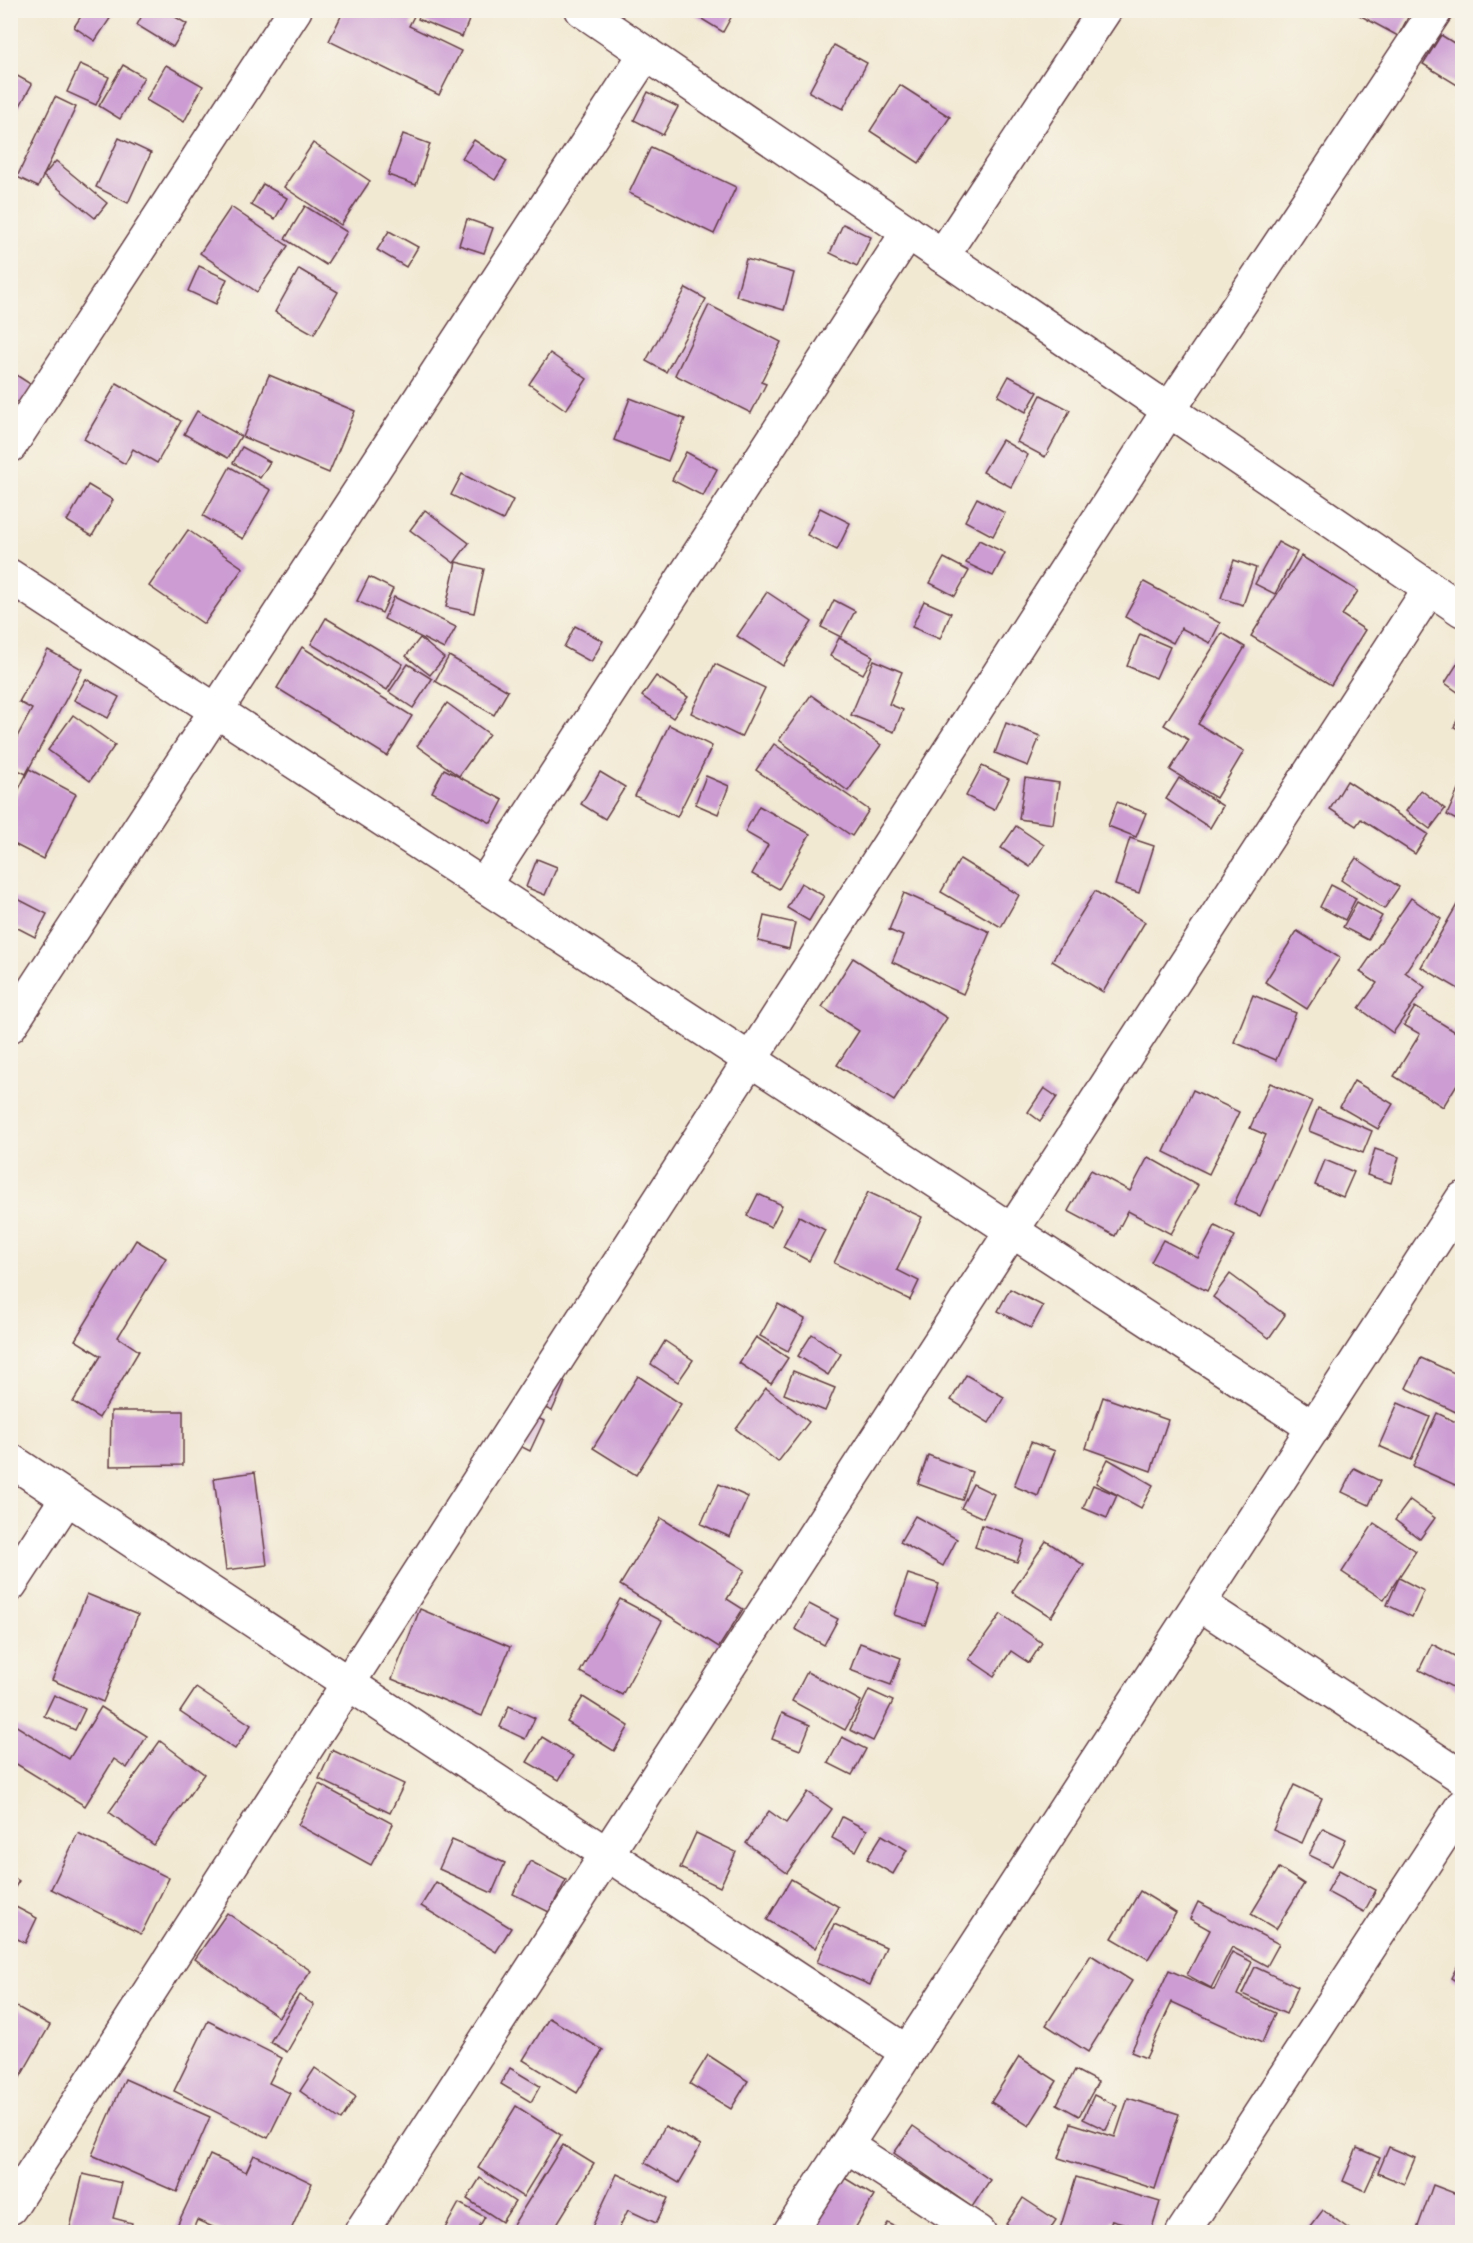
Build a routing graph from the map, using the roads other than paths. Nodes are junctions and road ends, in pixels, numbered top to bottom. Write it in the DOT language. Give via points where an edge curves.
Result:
graph roads {
  1 [pos="295,10"];
  2 [pos="582,10"];
  3 [pos="1105,10"];
  4 [pos="1436,10"];
  5 [pos="646,53"];
  6 [pos="908,232"];
  7 [pos="942,256"];
  8 [pos="1169,410"];
  9 [pos="10,446"];
  10 [pos="10,576"];
  11 [pos="1430,588"];
  12 [pos="1462,610"];
  13 [pos="217,710"];
  14 [pos="484,885"];
  15 [pos="10,1026"];
  16 [pos="751,1060"];
  17 [pos="1462,1199"];
  18 [pos="1012,1230"];
  19 [pos="1314,1428"];
  20 [pos="10,1460"];
  21 [pos="67,1498"];
  22 [pos="10,1585"];
  23 [pos="1200,1604"];
  24 [pos="348,1684"];
  25 [pos="1462,1777"];
  26 [pos="1462,1806"];
  27 [pos="607,1854"];
  28 [pos="907,2052"];
  29 [pos="847,2146"];
  30 [pos="10,2208"];
  31 [pos="361,2232"];
  32 [pos="790,2232"];
  33 [pos="979,2232"];
  34 [pos="1183,2232"];
  1 -- 9 [label="street"];
  2 -- 5 [label="street"];
  3 -- 7 [label="street"];
  4 -- 8 [label="street"];
  5 -- 6 [label="street"];
  5 -- 13 [label="street"];
  6 -- 7 [label="street"];
  6 -- 14 [label="street"];
  7 -- 8 [label="street"];
  8 -- 11 [label="street"];
  8 -- 16 [label="street"];
  10 -- 13 [label="street"];
  11 -- 12 [label="street"];
  11 -- 18 [label="street"];
  13 -- 14 [label="street"];
  13 -- 15 [label="street"];
  14 -- 16 [label="street"];
  16 -- 18 [label="street"];
  16 -- 24 [label="street"];
  17 -- 19 [label="street"];
  18 -- 19 [label="street"];
  18 -- 27 [label="street"];
  19 -- 23 [label="street"];
  20 -- 21 [label="street"];
  21 -- 22 [label="street"];
  21 -- 24 [label="street"];
  23 -- 25 [label="street"];
  23 -- 28 [label="street"];
  24 -- 27 [label="street"];
  24 -- 30 [label="street"];
  26 -- 34 [label="street"];
  27 -- 28 [label="street"];
  27 -- 31 [label="street"];
  28 -- 29 [label="street"];
  29 -- 32 [label="street"];
  29 -- 33 [label="street"];
}
